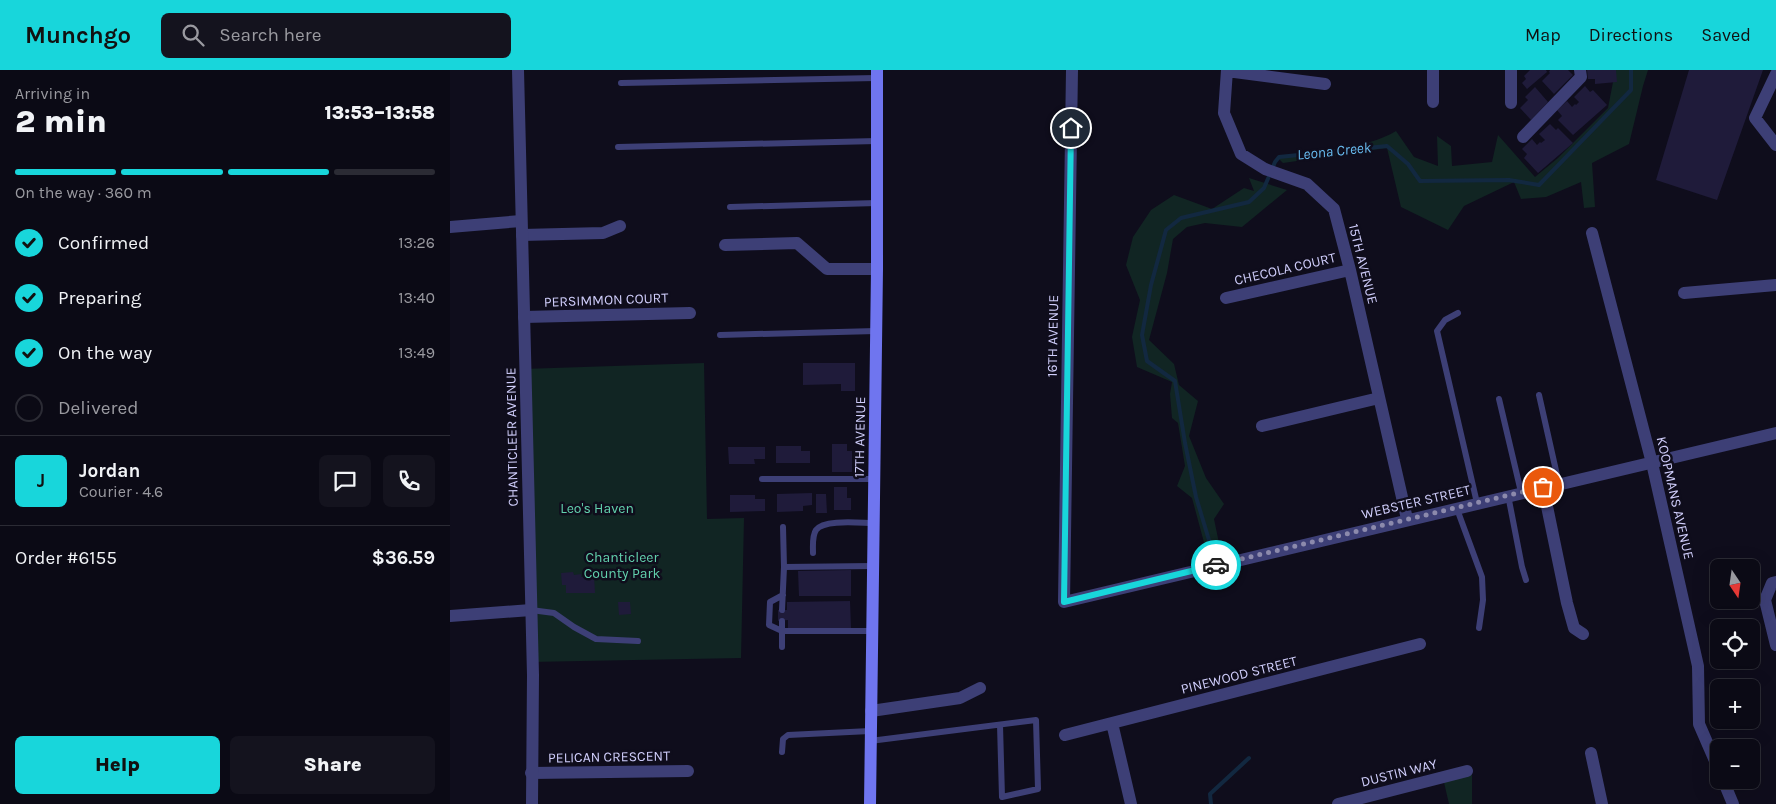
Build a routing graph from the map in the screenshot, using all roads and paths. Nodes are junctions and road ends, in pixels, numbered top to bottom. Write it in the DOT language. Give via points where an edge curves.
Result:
graph roads {
  1 [pos="518,70"];
  2 [pos="1072,70"];
  3 [pos="1227,70"];
  4 [pos="1433,70"];
  5 [pos="1511,70"];
  6 [pos="1580,70"];
  7 [pos="876,74"];
  8 [pos="1776,74"];
  9 [pos="621,83"];
  10 [pos="1325,84"];
  11 [pos="1773,90"];
  12 [pos="1433,102"];
  13 [pos="1512,102"];
  14 [pos="1523,137"];
  15 [pos="876,141"];
  16 [pos="1776,144"];
  17 [pos="618,147"];
  18 [pos="877,203"];
  19 [pos="730,207"];
  20 [pos="521,221"];
  21 [pos="620,226"];
  22 [pos="450,227"];
  23 [pos="1592,233"];
  24 [pos="522,235"];
  25 [pos="725,245"];
  26 [pos="877,268"];
  27 [pos="1350,270"];
  28 [pos="1776,285"];
  29 [pos="1684,293"];
  30 [pos="1226,298"];
  31 [pos="690,313"];
  32 [pos="1458,313"];
  33 [pos="524,317"];
  34 [pos="876,332"];
  35 [pos="720,335"];
  36 [pos="1539,395"];
  37 [pos="1379,398"];
  38 [pos="1499,399"];
  39 [pos="1262,426"];
  40 [pos="1776,433"];
  41 [pos="1652,463"];
  42 [pos="874,479"];
  43 [pos="762,480"];
  44 [pos="1559,484"];
  45 [pos="1543,487"];
  46 [pos="1521,492"];
  47 [pos="1508,495"];
  48 [pos="1477,503"];
  49 [pos="1456,508"];
  50 [pos="1407,519"];
  51 [pos="873,523"];
  52 [pos="783,527"];
  53 [pos="813,553"];
  54 [pos="873,566"];
  55 [pos="784,567"];
  56 [pos="1526,580"];
  57 [pos="1776,582"];
  58 [pos="783,595"];
  59 [pos="1064,602"];
  60 [pos="531,610"];
  61 [pos="782,610"];
  62 [pos="450,616"];
  63 [pos="782,621"];
  64 [pos="1479,628"];
  65 [pos="782,631"];
  66 [pos="872,631"];
  67 [pos="1583,634"];
  68 [pos="638,641"];
  69 [pos="1420,644"];
  70 [pos="1776,645"];
  71 [pos="782,647"];
  72 [pos="980,688"];
  73 [pos="871,711"];
  74 [pos="1112,723"];
  75 [pos="1000,724"];
  76 [pos="1065,735"];
  77 [pos="870,736"];
  78 [pos="1710,749"];
  79 [pos="782,752"];
  80 [pos="1591,753"];
  81 [pos="688,771"];
  82 [pos="1466,771"];
  83 [pos="531,773"];
  84 [pos="1727,789"];
  85 [pos="1386,798"];
  86 [pos="532,804"];
  87 [pos="870,804"];
  88 [pos="1131,804"];
  89 [pos="1338,804"];
  90 [pos="1602,804"];
  91 [pos="1733,804"];
  1 -- 20 [label="street, CHANTICLEER AVENUE"];
  2 -- 59 [label="street, 16TH AVENUE"];
  3 -- 10 [label="street"];
  3 -- 27 [label="street, 15TH AVENUE" via="1224,113 1240,154 1265,169 1307,184 1334,210"];
  4 -- 12 [label="street"];
  5 -- 13 [label="street"];
  6 -- 14 [label="street" via="1581,77"];
  7 -- 9 [label="lane"];
  7 -- 15 [label="main road, 17TH AVENUE"];
  8 -- 11 [label="street"];
  11 -- 16 [label="street" via="1755,118"];
  15 -- 17 [label="lane"];
  15 -- 18 [label="main road, 17TH AVENUE"];
  18 -- 19 [label="lane"];
  18 -- 26 [label="main road, 17TH AVENUE"];
  20 -- 22 [label="street"];
  20 -- 24 [label="street, CHANTICLEER AVENUE"];
  21 -- 24 [label="street" via="603,233"];
  23 -- 41 [label="street, KOOPMANS AVENUE"];
  24 -- 33 [label="street, CHANTICLEER AVENUE"];
  25 -- 26 [label="street" via="797,243 827,269"];
  26 -- 34 [label="main road, 17TH AVENUE"];
  27 -- 30 [label="street, CHECOLA COURT"];
  27 -- 37 [label="street, 15TH AVENUE"];
  28 -- 29 [label="street"];
  31 -- 33 [label="street, PERSIMMON COURT"];
  32 -- 48 [label="lane" via="1444,320 1437,331"];
  33 -- 60 [label="street, CHANTICLEER AVENUE"];
  34 -- 35 [label="lane"];
  34 -- 42 [label="main road, 17TH AVENUE"];
  36 -- 44 [label="lane"];
  37 -- 39 [label="street"];
  37 -- 50 [label="street, 15TH AVENUE"];
  38 -- 46 [label="lane"];
  40 -- 41 [label="street, WEBSTER STREET"];
  41 -- 44 [label="street, WEBSTER STREET"];
  41 -- 78 [label="street, KOOPMANS AVENUE" via="1698,666 1699,724"];
  42 -- 43 [label="lane"];
  42 -- 51 [label="main road, 17TH AVENUE"];
  44 -- 45 [label="street, WEBSTER STREET"];
  45 -- 46 [label="street, WEBSTER STREET"];
  45 -- 67 [label="street" via="1567,603 1574,628"];
  46 -- 47 [label="street, WEBSTER STREET"];
  47 -- 48 [label="street, WEBSTER STREET"];
  47 -- 56 [label="lane"];
  48 -- 49 [label="street, WEBSTER STREET"];
  49 -- 50 [label="street, WEBSTER STREET"];
  49 -- 64 [label="lane" via="1482,577"];
  50 -- 59 [label="street, WEBSTER STREET"];
  51 -- 53 [label="lane" via="826,523 814,534"];
  51 -- 54 [label="main road, 17TH AVENUE"];
  52 -- 55 [label="lane"];
  54 -- 55 [label="lane"];
  54 -- 66 [label="main road, 17TH AVENUE"];
  55 -- 58 [label="lane"];
  57 -- 70 [label="street" via="1772,583 1765,600"];
  58 -- 61 [label="lane"];
  58 -- 65 [label="lane" via="770,602 769,625"];
  60 -- 62 [label="street"];
  60 -- 68 [label="lane" via="554,613 596,639"];
  60 -- 83 [label="street, CHANTICLEER AVENUE"];
  63 -- 65 [label="lane"];
  65 -- 66 [label="lane"];
  65 -- 71 [label="lane"];
  66 -- 73 [label="main road, 17TH AVENUE"];
  69 -- 74 [label="street, PINEWOOD STREET"];
  72 -- 73 [label="street" via="960,698"];
  73 -- 77 [label="main road, 17TH AVENUE"];
  74 -- 76 [label="street, PINEWOOD STREET"];
  74 -- 88 [label="street"];
  75 -- 75 [label="lane" via="1036,720 1038,789 1002,797"];
  75 -- 77 [label="lane"];
  77 -- 79 [label="lane" via="788,734 783,739"];
  77 -- 87 [label="main road, 17TH AVENUE"];
  80 -- 90 [label="street"];
  81 -- 83 [label="street, PELICAN CRESCENT"];
  82 -- 85 [label="street, DUSTIN WAY"];
  83 -- 86 [label="street, CHANTICLEER AVENUE"];
  84 -- 91 [label="street"];
  85 -- 89 [label="street, DUSTIN WAY"];
}
